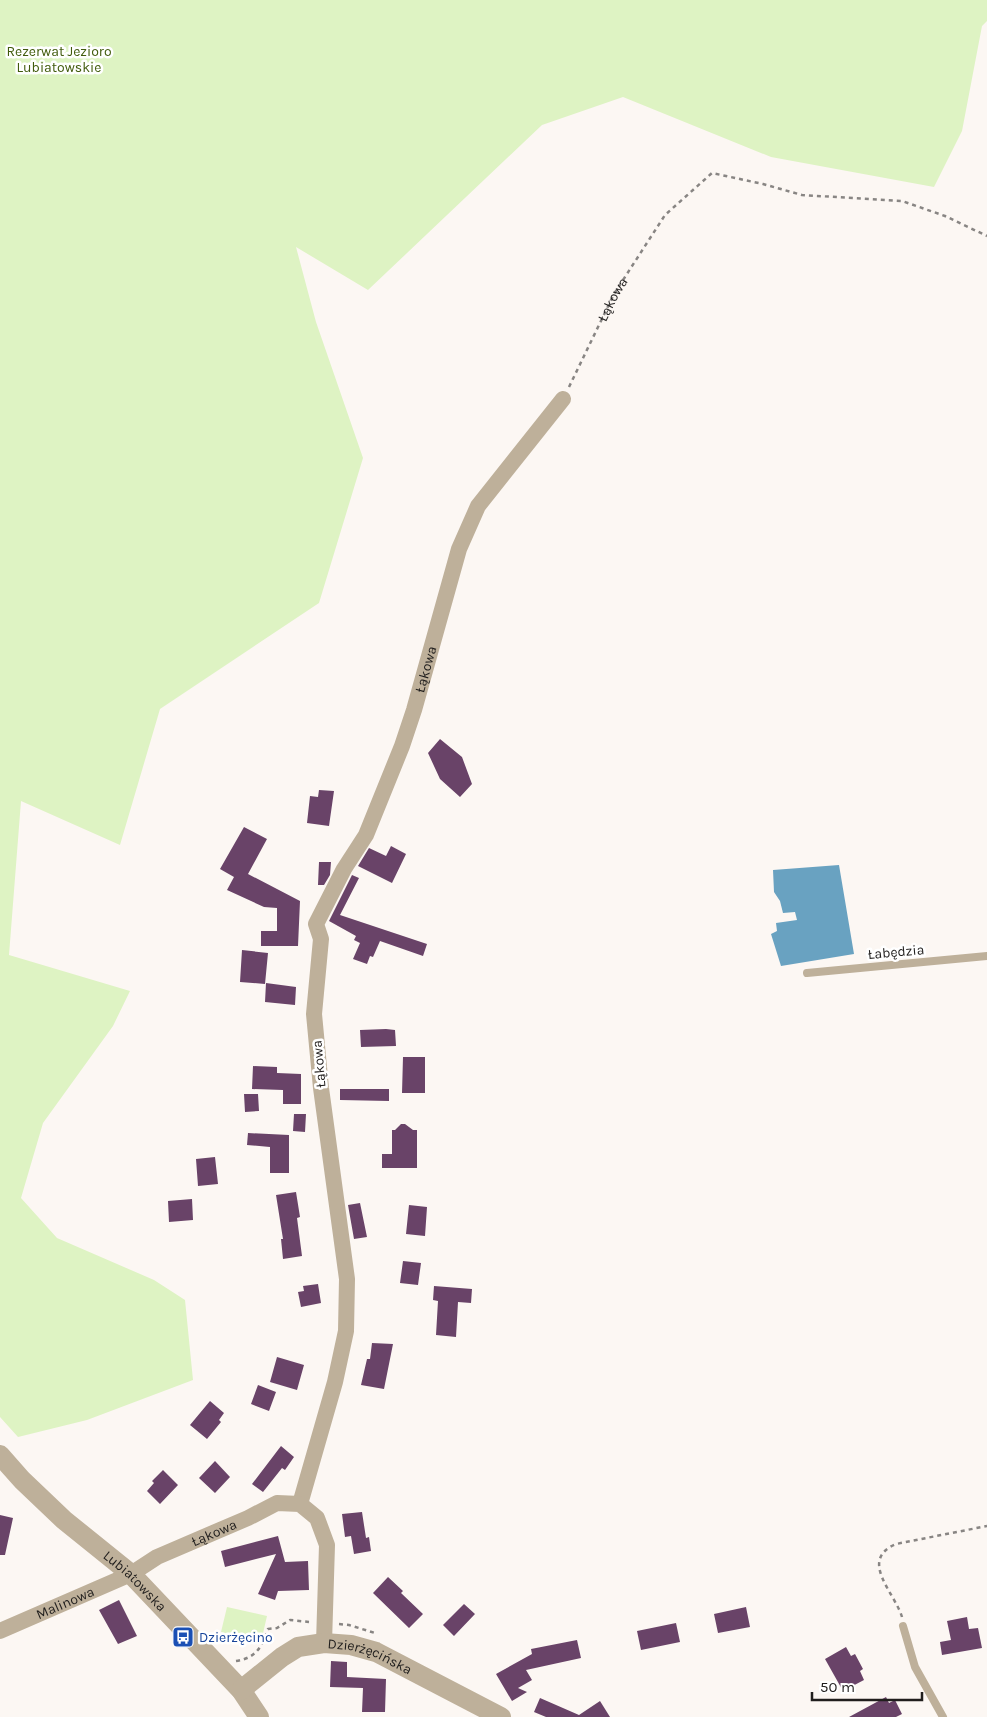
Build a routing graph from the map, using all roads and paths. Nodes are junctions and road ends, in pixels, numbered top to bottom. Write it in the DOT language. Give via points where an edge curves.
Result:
graph roads {
  1 [pos="987,236"];
  2 [pos="563,399"];
  3 [pos="987,956"];
  4 [pos="807,973"];
  5 [pos="0,1455"];
  6 [pos="300,1504"];
  7 [pos="987,1526"];
  8 [pos="131,1574"];
  9 [pos="903,1626"];
  10 [pos="0,1631"];
  11 [pos="324,1633"];
  12 [pos="233,1661"];
  13 [pos="242,1690"];
  14 [pos="259,1717"];
  15 [pos="501,1717"];
  16 [pos="943,1717"];
  1 -- 2 [label="path, Łąkowa" via="902,200 802,195 712,173 665,215 614,294"];
  2 -- 6 [label="street, Łąkowa" via="478,506 459,549 402,746 366,835 344,869 316,924 321,948 314,1014 347,1279 346,1331"];
  3 -- 4 [label="lane, Łabędzia"];
  5 -- 8 [label="street, Lubiatowska" via="64,1520"];
  6 -- 8 [label="street, Łąkowa" via="277,1503 157,1557"];
  6 -- 11 [label="street" via="317,1518 327,1545"];
  7 -- 9 [label="path" via="886,1548 878,1561 880,1574 901,1615"];
  8 -- 10 [label="street, Malinowa"];
  8 -- 13 [label="street, Lubiatowska"];
  9 -- 16 [label="lane" via="915,1667"];
  11 -- 12 [label="path" via="290,1620 268,1630 258,1652"];
  11 -- 13 [label="street, Dzierżęcińska" via="282,1657"];
  11 -- 15 [label="street, Dzierżęcińska" via="376,1652"];
  13 -- 14 [label="street, Lubiatowska"];
}
